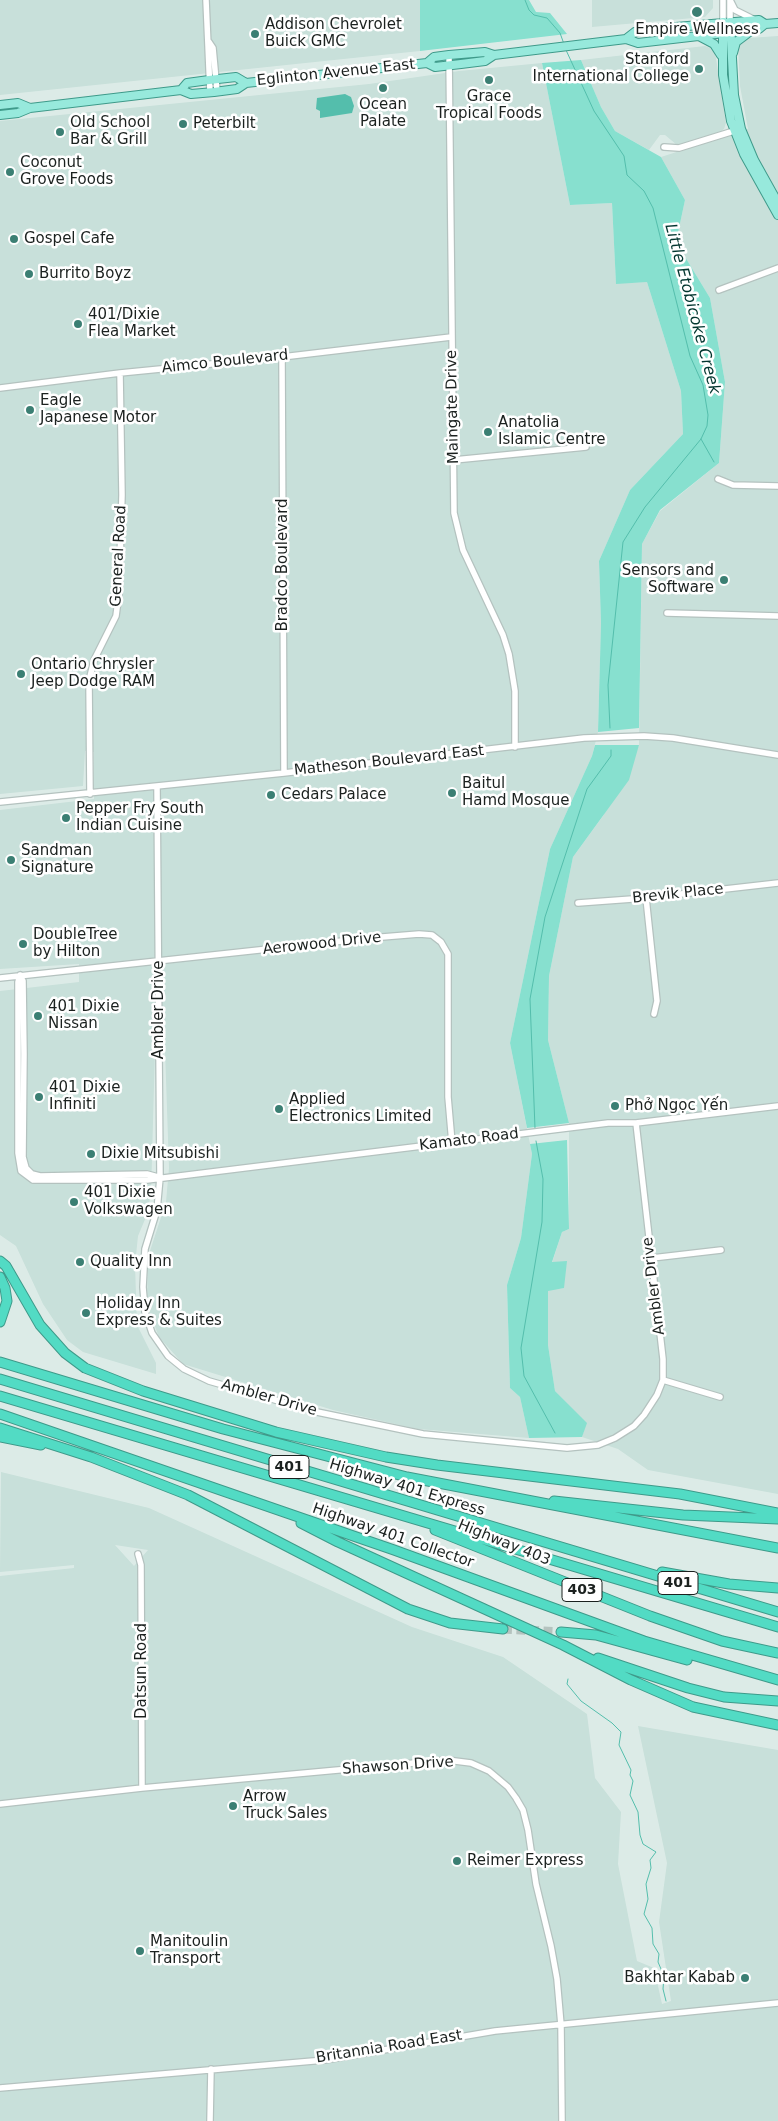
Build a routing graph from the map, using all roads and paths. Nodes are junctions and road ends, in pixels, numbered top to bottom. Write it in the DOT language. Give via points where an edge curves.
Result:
graph roads {
  1 [pos="206,0"];
  2 [pos="723,0"];
  3 [pos="730,0"];
  4 [pos="755,20"];
  5 [pos="726,22"];
  6 [pos="778,23"];
  7 [pos="765,24"];
  8 [pos="752,30"];
  9 [pos="726,32"];
  10 [pos="697,35"];
  11 [pos="626,39"];
  12 [pos="449,55"];
  13 [pos="494,56"];
  14 [pos="727,59"];
  15 [pos="427,63"];
  16 [pos="450,65"];
  17 [pos="212,80"];
  18 [pos="246,83"];
  19 [pos="182,90"];
  20 [pos="213,92"];
  21 [pos="0,105"];
  22 [pos="30,108"];
  23 [pos="0,115"];
  24 [pos="738,130"];
  25 [pos="664,146"];
  26 [pos="778,202"];
  27 [pos="778,215"];
  28 [pos="778,268"];
  29 [pos="719,290"];
  30 [pos="451,337"];
  31 [pos="282,357"];
  32 [pos="120,372"];
  33 [pos="0,388"];
  34 [pos="586,447"];
  35 [pos="454,460"];
  36 [pos="718,479"];
  37 [pos="778,486"];
  38 [pos="667,613"];
  39 [pos="778,616"];
  40 [pos="515,747"];
  41 [pos="778,754"];
  42 [pos="284,773"];
  43 [pos="157,786"];
  44 [pos="90,794"];
  45 [pos="0,802"];
  46 [pos="778,883"];
  47 [pos="646,898"];
  48 [pos="578,903"];
  49 [pos="159,962"];
  50 [pos="20,975"];
  51 [pos="0,978"];
  52 [pos="654,1014"];
  53 [pos="778,1106"];
  54 [pos="636,1123"];
  55 [pos="452,1143"];
  56 [pos="160,1178"];
  57 [pos="721,1250"];
  58 [pos="652,1258"];
  59 [pos="0,1261"];
  60 [pos="0,1277"];
  61 [pos="0,1322"];
  62 [pos="0,1362"];
  63 [pos="0,1379"];
  64 [pos="663,1380"];
  65 [pos="0,1396"];
  66 [pos="720,1396"];
  67 [pos="0,1414"];
  68 [pos="0,1428"];
  69 [pos="0,1437"];
  70 [pos="91,1457"];
  71 [pos="502,1496"];
  72 [pos="274,1509"];
  73 [pos="391,1512"];
  74 [pos="776,1517"];
  75 [pos="778,1548"];
  76 [pos="578,1553"];
  77 [pos="138,1554"];
  78 [pos="778,1588"];
  79 [pos="778,1612"];
  80 [pos="504,1628"];
  81 [pos="778,1628"];
  82 [pos="561,1632"];
  83 [pos="563,1645"];
  84 [pos="778,1652"];
  85 [pos="731,1668"];
  86 [pos="778,1680"];
  87 [pos="778,1701"];
  88 [pos="778,1725"];
  89 [pos="142,1788"];
  90 [pos="0,1804"];
  91 [pos="778,2003"];
  92 [pos="561,2025"];
  93 [pos="211,2069"];
  94 [pos="0,2088"];
  95 [pos="210,2121"];
  96 [pos="562,2121"];
  1 -- 17 [label="street" via="209,42 213,48"];
  2 -- 5 [label="street"];
  3 -- 4 [label="street" via="735,10"];
  3 -- 5 [label="street"];
  4 -- 5 [label="main road, Eglinton Avenue East"];
  4 -- 7 [label="main road, Eglinton Avenue East"];
  5 -- 9 [label="main road"];
  5 -- 11 [label="main road, Eglinton Avenue East" via="635,32"];
  6 -- 7 [label="main road, Eglinton Avenue East"];
  7 -- 8 [label="main road, Eglinton Avenue East"];
  8 -- 9 [label="main road, Eglinton Avenue East"];
  8 -- 14 [label="main road" via="736,42"];
  9 -- 10 [label="main road, Eglinton Avenue East"];
  9 -- 14 [label="main road"];
  10 -- 11 [label="main road, Eglinton Avenue East" via="638,43"];
  10 -- 14 [label="main road" via="714,44"];
  11 -- 13 [label="main road, Eglinton Avenue East"];
  12 -- 13 [label="main road, Eglinton Avenue East" via="486,52"];
  12 -- 15 [label="main road, Eglinton Avenue East" via="434,57"];
  12 -- 16 [label="street, Maingate Drive"];
  13 -- 16 [label="main road, Eglinton Avenue East" via="485,61"];
  14 -- 24 [label="main road"];
  15 -- 16 [label="main road, Eglinton Avenue East"];
  15 -- 18 [label="main road, Eglinton Avenue East"];
  16 -- 30 [label="street, Maingate Drive"];
  17 -- 18 [label="main road, Eglinton Avenue East" via="236,77"];
  17 -- 19 [label="main road, Eglinton Avenue East" via="187,83"];
  17 -- 20 [label="street"];
  18 -- 20 [label="main road, Eglinton Avenue East" via="237,89"];
  19 -- 20 [label="main road, Eglinton Avenue East" via="191,94"];
  19 -- 22 [label="main road, Eglinton Avenue East"];
  21 -- 22 [label="main road, Eglinton Avenue East" via="18,104"];
  22 -- 23 [label="main road, Eglinton Avenue East"];
  24 -- 25 [label="street" via="679,148"];
  24 -- 26 [label="main road"];
  24 -- 27 [label="main road" via="751,168"];
  28 -- 29 [label="street"];
  30 -- 31 [label="street, Aimco Boulevard"];
  30 -- 35 [label="street, Maingate Drive"];
  31 -- 32 [label="street, Aimco Boulevard"];
  31 -- 42 [label="street, Bradco Boulevard"];
  32 -- 33 [label="street, Aimco Boulevard"];
  32 -- 44 [label="street, General Road" via="120,593 116,616 94,660 89,681"];
  34 -- 35 [label="street"];
  35 -- 40 [label="street, Maingate Drive" via="454,513 459,537 503,635 512,665"];
  36 -- 37 [label="street" via="733,485"];
  38 -- 39 [label="street"];
  40 -- 41 [label="street, Matheson Boulevard East" via="584,738 644,736"];
  40 -- 42 [label="street, Matheson Boulevard East"];
  42 -- 43 [label="street, Matheson Boulevard East"];
  43 -- 44 [label="street, Matheson Boulevard East"];
  43 -- 49 [label="street, Ambler Drive"];
  44 -- 45 [label="street, Matheson Boulevard East"];
  46 -- 47 [label="street, Brevik Place"];
  47 -- 48 [label="street, Brevik Place"];
  47 -- 52 [label="street" via="657,1001"];
  49 -- 50 [label="street, Aerowood Drive"];
  49 -- 55 [label="street, Aerowood Drive" via="419,934 437,938 445,948 448,960 448,1097"];
  49 -- 56 [label="street, Ambler Drive"];
  50 -- 51 [label="street, Aerowood Drive"];
  50 -- 56 [label="street, Kamato Road" via="23,981 23,1157 26,1168 40,1176 147,1174"];
  53 -- 54 [label="street, Kamato Road"];
  54 -- 55 [label="street, Kamato Road" via="608,1123"];
  54 -- 58 [label="street, Ambler Drive"];
  55 -- 56 [label="street, Kamato Road"];
  56 -- 64 [label="street, Ambler Drive" via="144,1258 145,1312 161,1348 198,1377 317,1412 406,1431 567,1448 598,1445 634,1426 650,1407"];
  57 -- 58 [label="street"];
  58 -- 64 [label="street, Ambler Drive"];
  59 -- 74 [label="highway" via="40,1325 65,1353 85,1368 144,1391 276,1432 386,1457 680,1494"];
  60 -- 61 [label="highway" via="7,1301"];
  62 -- 71 [label="highway, 401" via="240,1434 407,1477"];
  63 -- 76 [label="highway, Highway 401 Express / 401"];
  64 -- 66 [label="street"];
  65 -- 73 [label="highway, Highway 401 Express / 401"];
  67 -- 72 [label="highway, Highway 401 Collector"];
  68 -- 70 [label="highway"];
  69 -- 70 [label="highway"];
  70 -- 80 [label="highway" via="188,1495 408,1608 450,1623"];
  71 -- 74 [label="highway" via="683,1515"];
  71 -- 75 [label="highway, 401"];
  72 -- 83 [label="highway" via="338,1542"];
  72 -- 85 [label="highway, Highway 401 Collector" via="644,1641"];
  73 -- 81 [label="highway, Highway 401 Express / 401"];
  73 -- 84 [label="highway, Highway 403 / 403" via="650,1616 722,1641"];
  76 -- 78 [label="highway, 403" via="681,1577"];
  76 -- 79 [label="highway, Highway 401 Express / 401"];
  77 -- 89 [label="street, Datsun Road" via="141,1565"];
  82 -- 85 [label="highway" via="596,1635 713,1668"];
  83 -- 87 [label="highway" via="688,1688 724,1697"];
  83 -- 88 [label="highway" via="693,1707"];
  85 -- 86 [label="highway, Highway 401 Collector"];
  89 -- 90 [label="street, Shawson Drive"];
  89 -- 92 [label="street, Shawson Drive" via="446,1760 470,1763 489,1771 508,1787 523,1810 552,1948"];
  91 -- 92 [label="street, Britannia Road East"];
  92 -- 93 [label="street, Britannia Road East" via="458,2035 325,2060"];
  92 -- 96 [label="street, Shawson Drive"];
  93 -- 94 [label="street, Britannia Road East"];
  93 -- 95 [label="street"];
}
